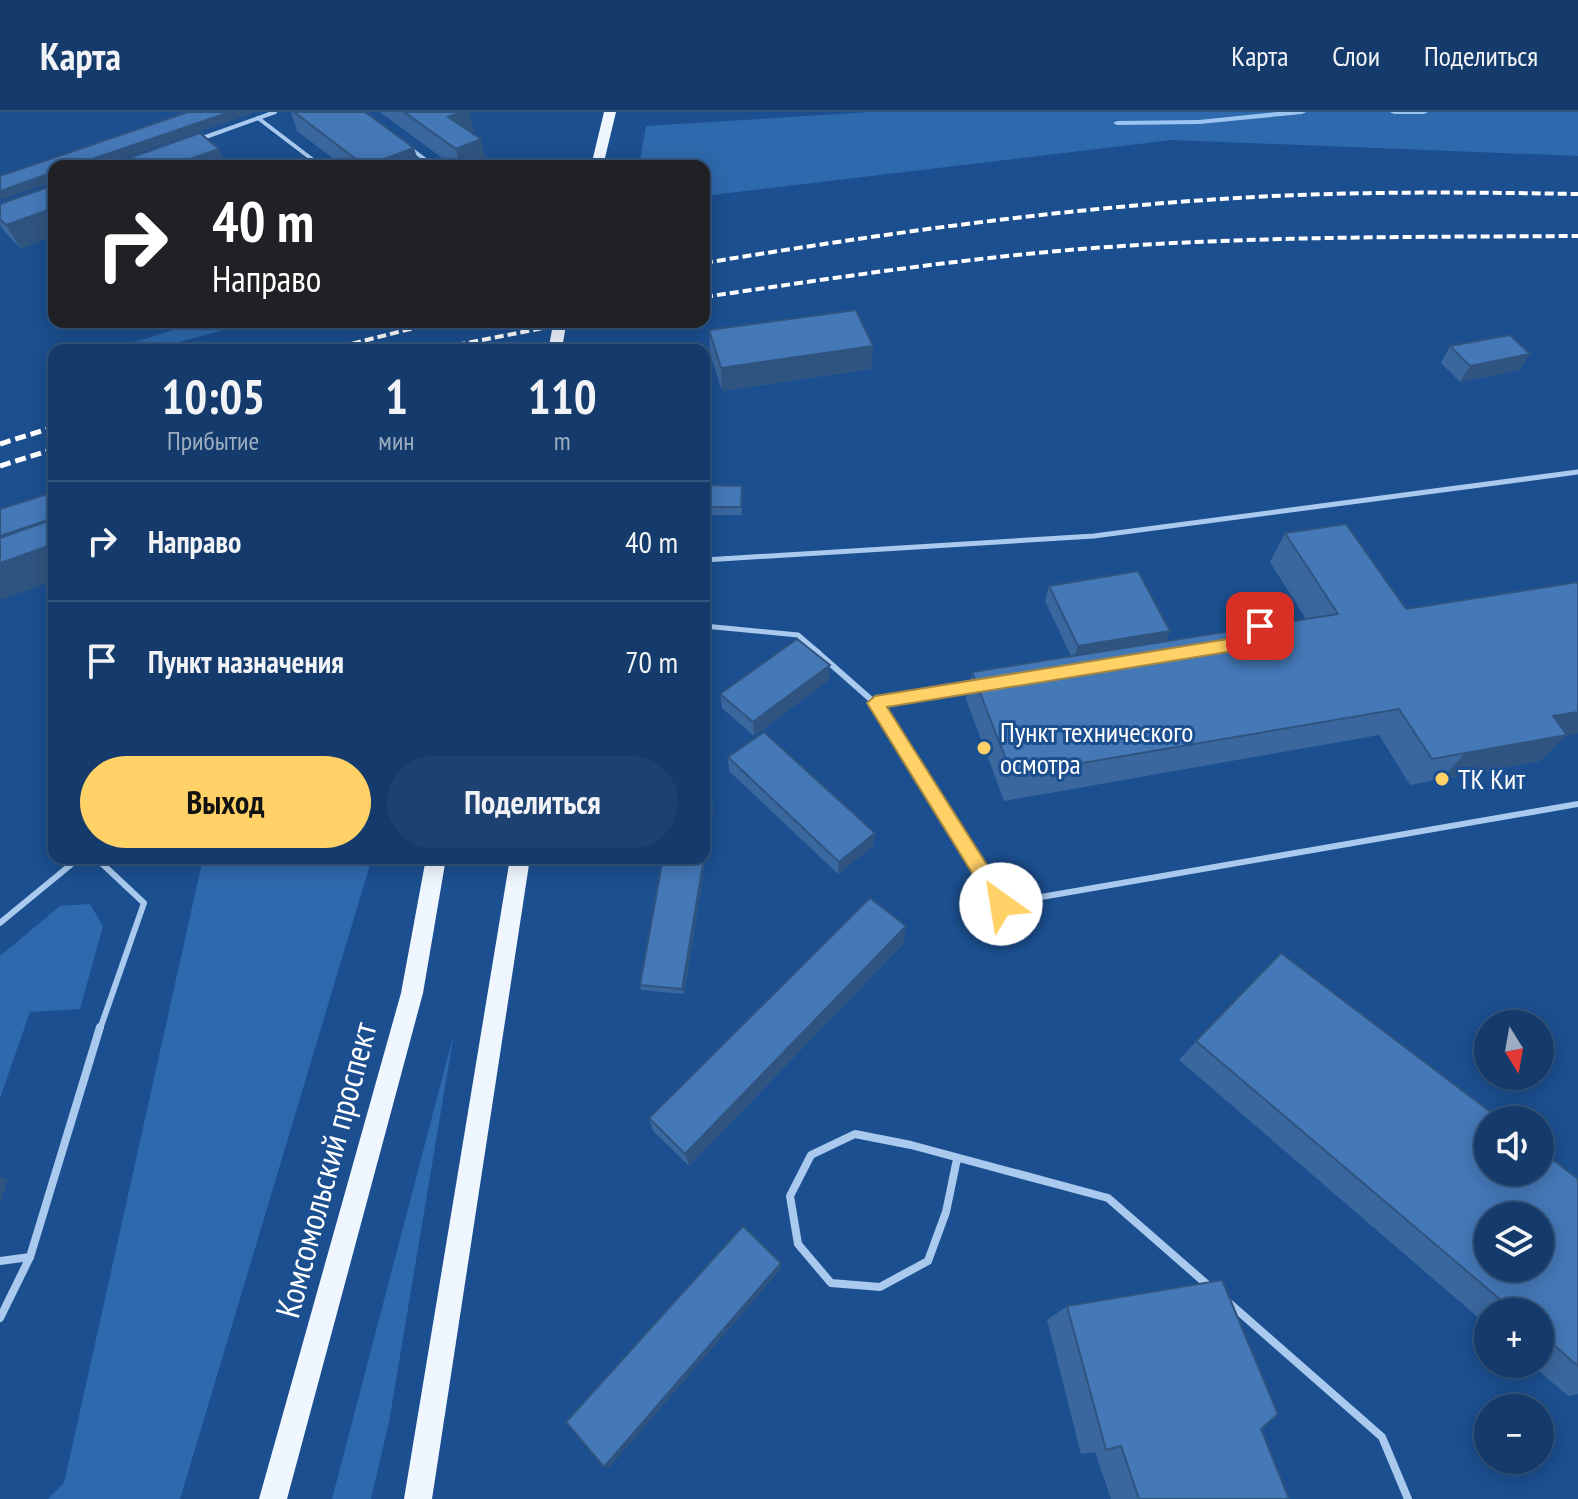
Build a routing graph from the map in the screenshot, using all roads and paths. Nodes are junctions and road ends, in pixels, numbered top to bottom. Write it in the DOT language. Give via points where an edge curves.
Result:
graph roads {
  1 [pos="275,112"];
  2 [pos="610,112"];
  3 [pos="258,118"];
  4 [pos="199,139"];
  5 [pos="409,148"];
  6 [pos="599,159"];
  7 [pos="313,160"];
  8 [pos="426,160"];
  9 [pos="1578,472"];
  10 [pos="710,560"];
  11 [pos="1268,610"];
  12 [pos="710,627"];
  13 [pos="1252,642"];
  14 [pos="985,685"];
  15 [pos="875,703"];
  16 [pos="1578,804"];
  17 [pos="72,864"];
  18 [pos="102,864"];
  19 [pos="435,864"];
  20 [pos="519,864"];
  21 [pos="0,923"];
  22 [pos="957,1159"];
  23 [pos="30,1257"];
  24 [pos="0,1261"];
  25 [pos="0,1318"];
  26 [pos="273,1499"];
  27 [pos="418,1499"];
  28 [pos="1408,1499"];
  1 -- 3 [label="lane"];
  2 -- 6 [label="main road"];
  3 -- 4 [label="lane"];
  3 -- 7 [label="lane"];
  5 -- 8 [label="lane"];
  9 -- 10 [label="lane" via="1094,536"];
  11 -- 13 [label="lane"];
  12 -- 15 [label="lane" via="798,635"];
  14 -- 15 [label="lane"];
  15 -- 16 [label="lane" via="1001,904"];
  17 -- 21 [label="lane"];
  18 -- 23 [label="lane" via="144,903 112,989"];
  19 -- 26 [label="main road, Комсомольский проспект" via="412,993"];
  20 -- 27 [label="main road"];
  22 -- 22 [label="lane" via="855,1134 811,1155 790,1196 798,1244 831,1283 880,1287 928,1261"];
  22 -- 28 [label="lane" via="1108,1198 1382,1437"];
  23 -- 24 [label="lane"];
  23 -- 25 [label="lane"];
}
